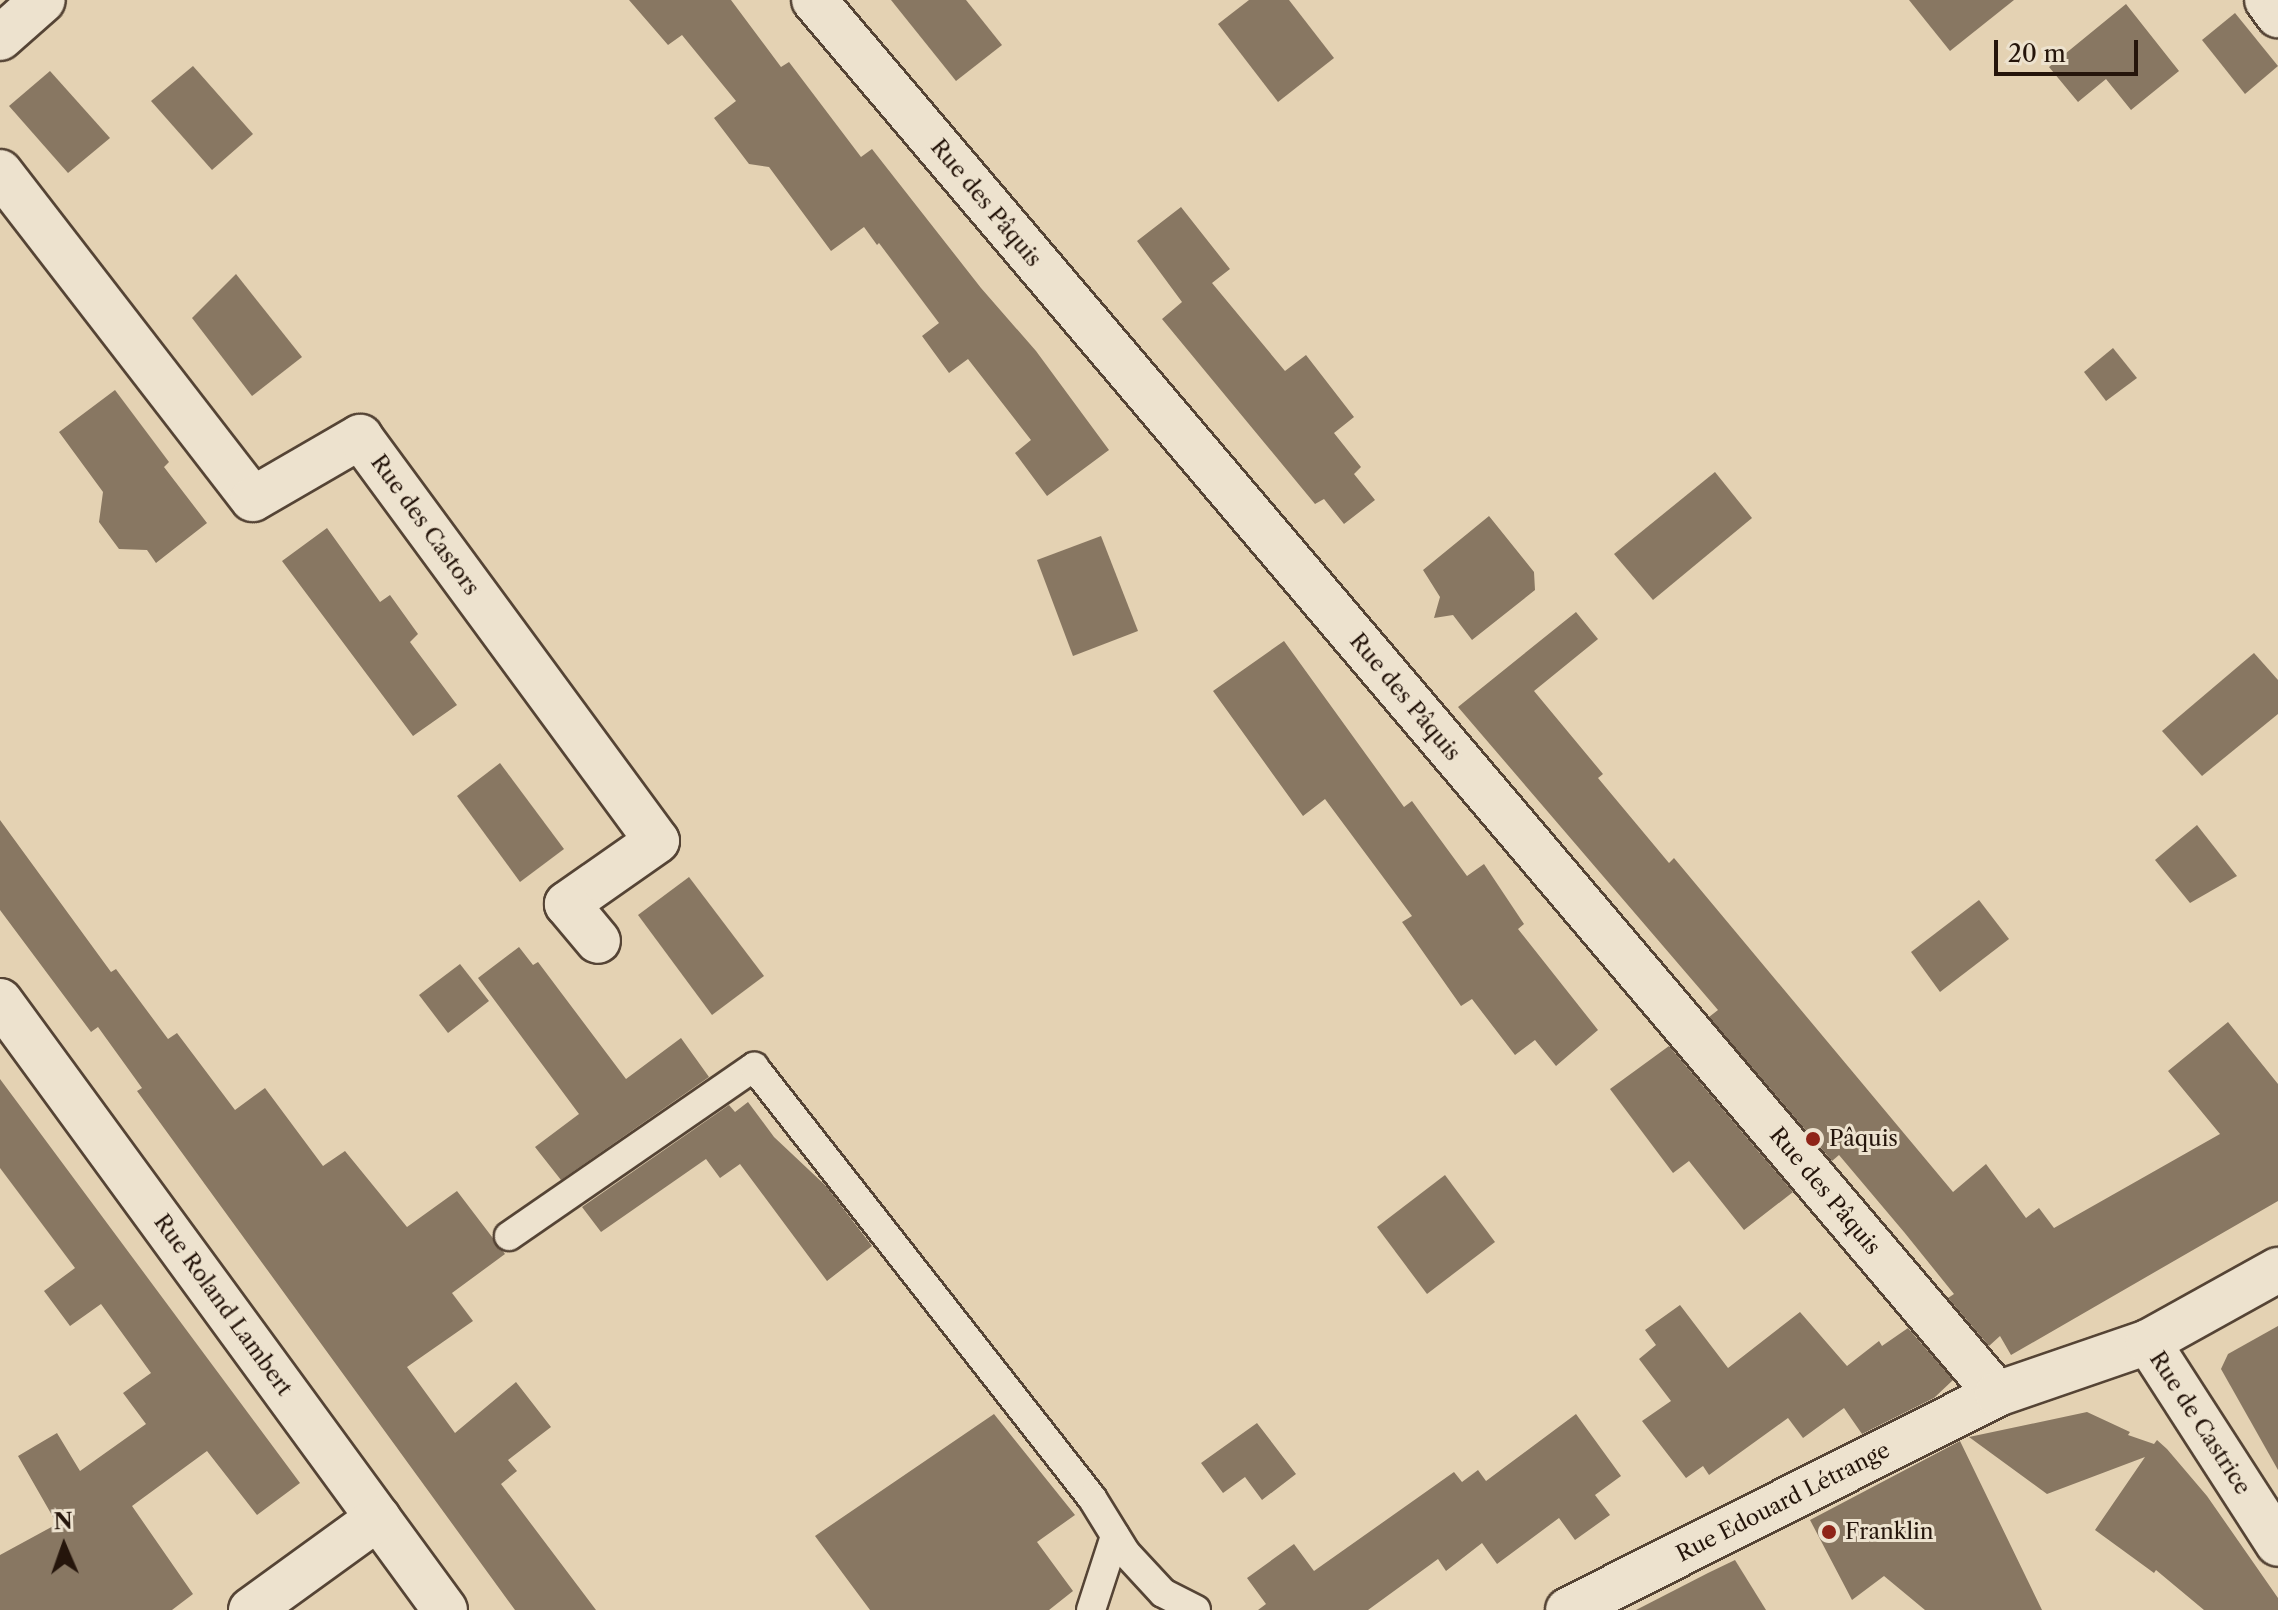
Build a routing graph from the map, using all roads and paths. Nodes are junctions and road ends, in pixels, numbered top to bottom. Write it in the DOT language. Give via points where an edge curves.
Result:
graph roads {
  1 [pos="43,0"];
  2 [pos="814,0"];
  3 [pos="2267,0"];
  4 [pos="2278,15"];
  5 [pos="0,38"];
  6 [pos="0,172"];
  7 [pos="598,941"];
  8 [pos="3,1009"];
  9 [pos="509,1236"];
  10 [pos="2278,1270"];
  11 [pos="2148,1342"];
  12 [pos="1997,1394"];
  13 [pos="378,1518"];
  14 [pos="1115,1536"];
  15 [pos="2278,1544"];
  16 [pos="251,1610"];
  17 [pos="445,1610"];
  18 [pos="1091,1610"];
  19 [pos="1196,1610"];
  20 [pos="1568,1610"];
  1 -- 5 [label="street"];
  2 -- 12 [label="street, Rue des Pâquis"];
  3 -- 4 [label="street"];
  6 -- 7 [label="street, Rue des Castors" via="253,499 360,437 657,841 567,904"];
  8 -- 13 [label="street, Rue Roland Lambert"];
  9 -- 14 [label="lane" via="754,1067 1092,1498"];
  10 -- 11 [label="street, Rue Edouard Létrange"];
  11 -- 12 [label="street, Rue Edouard Létrange"];
  11 -- 15 [label="street, Rue de Castrice"];
  12 -- 20 [label="street, Rue Edouard Létrange"];
  13 -- 16 [label="street"];
  13 -- 17 [label="street, Rue Roland Lambert"];
  14 -- 18 [label="lane"];
  14 -- 19 [label="lane" via="1163,1593"];
}
